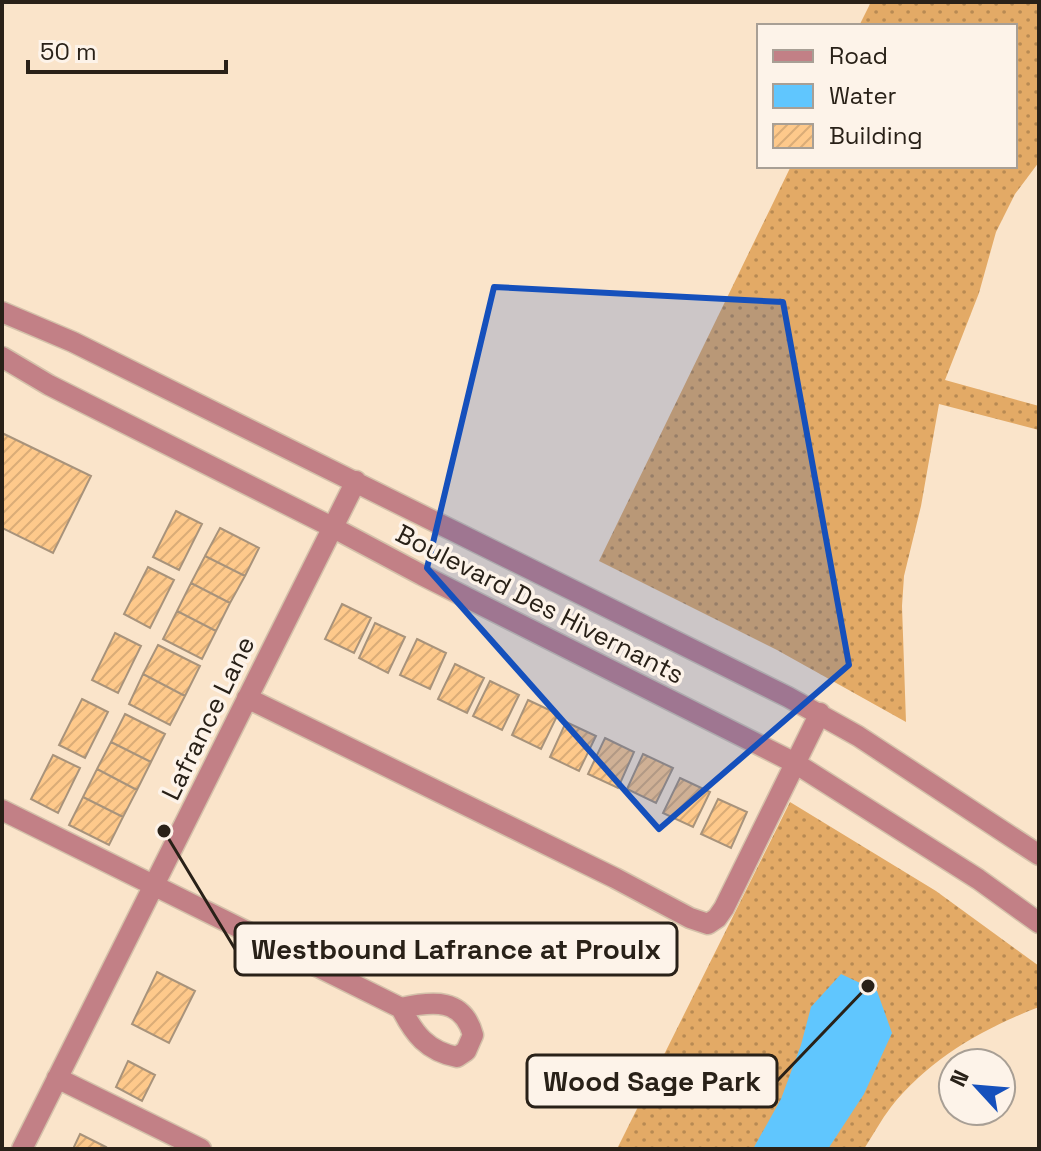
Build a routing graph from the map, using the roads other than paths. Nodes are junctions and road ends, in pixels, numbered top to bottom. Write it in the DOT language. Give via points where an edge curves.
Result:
graph roads {
  1 [pos="2,312"];
  2 [pos="2,357"];
  3 [pos="356,481"];
  4 [pos="332,527"];
  5 [pos="247,698"];
  6 [pos="820,713"];
  7 [pos="795,763"];
  8 [pos="3,812"];
  9 [pos="1039,855"];
  10 [pos="154,887"];
  11 [pos="1039,923"];
  12 [pos="401,1008"];
  13 [pos="57,1078"];
  14 [pos="22,1149"];
  15 [pos="201,1149"];
  1 -- 3 [label="street, Boulevard Des Hivernants"];
  2 -- 4 [label="street, Boulevard Des Hivernants"];
  3 -- 4 [label="street, Lafrance Lane"];
  3 -- 6 [label="street, Boulevard Des Hivernants"];
  4 -- 5 [label="street, Lafrance Lane"];
  4 -- 7 [label="street, Boulevard Des Hivernants"];
  5 -- 7 [label="street" via="708,924 724,908"];
  5 -- 10 [label="street, Lafrance Lane"];
  6 -- 7 [label="street"];
  6 -- 9 [label="street, Boulevard Des Hivernants"];
  7 -- 11 [label="street, Boulevard Des Hivernants"];
  8 -- 10 [label="street"];
  10 -- 12 [label="street"];
  10 -- 13 [label="street, Lafrance Lane"];
  13 -- 14 [label="street, Lafrance Lane"];
  13 -- 15 [label="street"];
}
